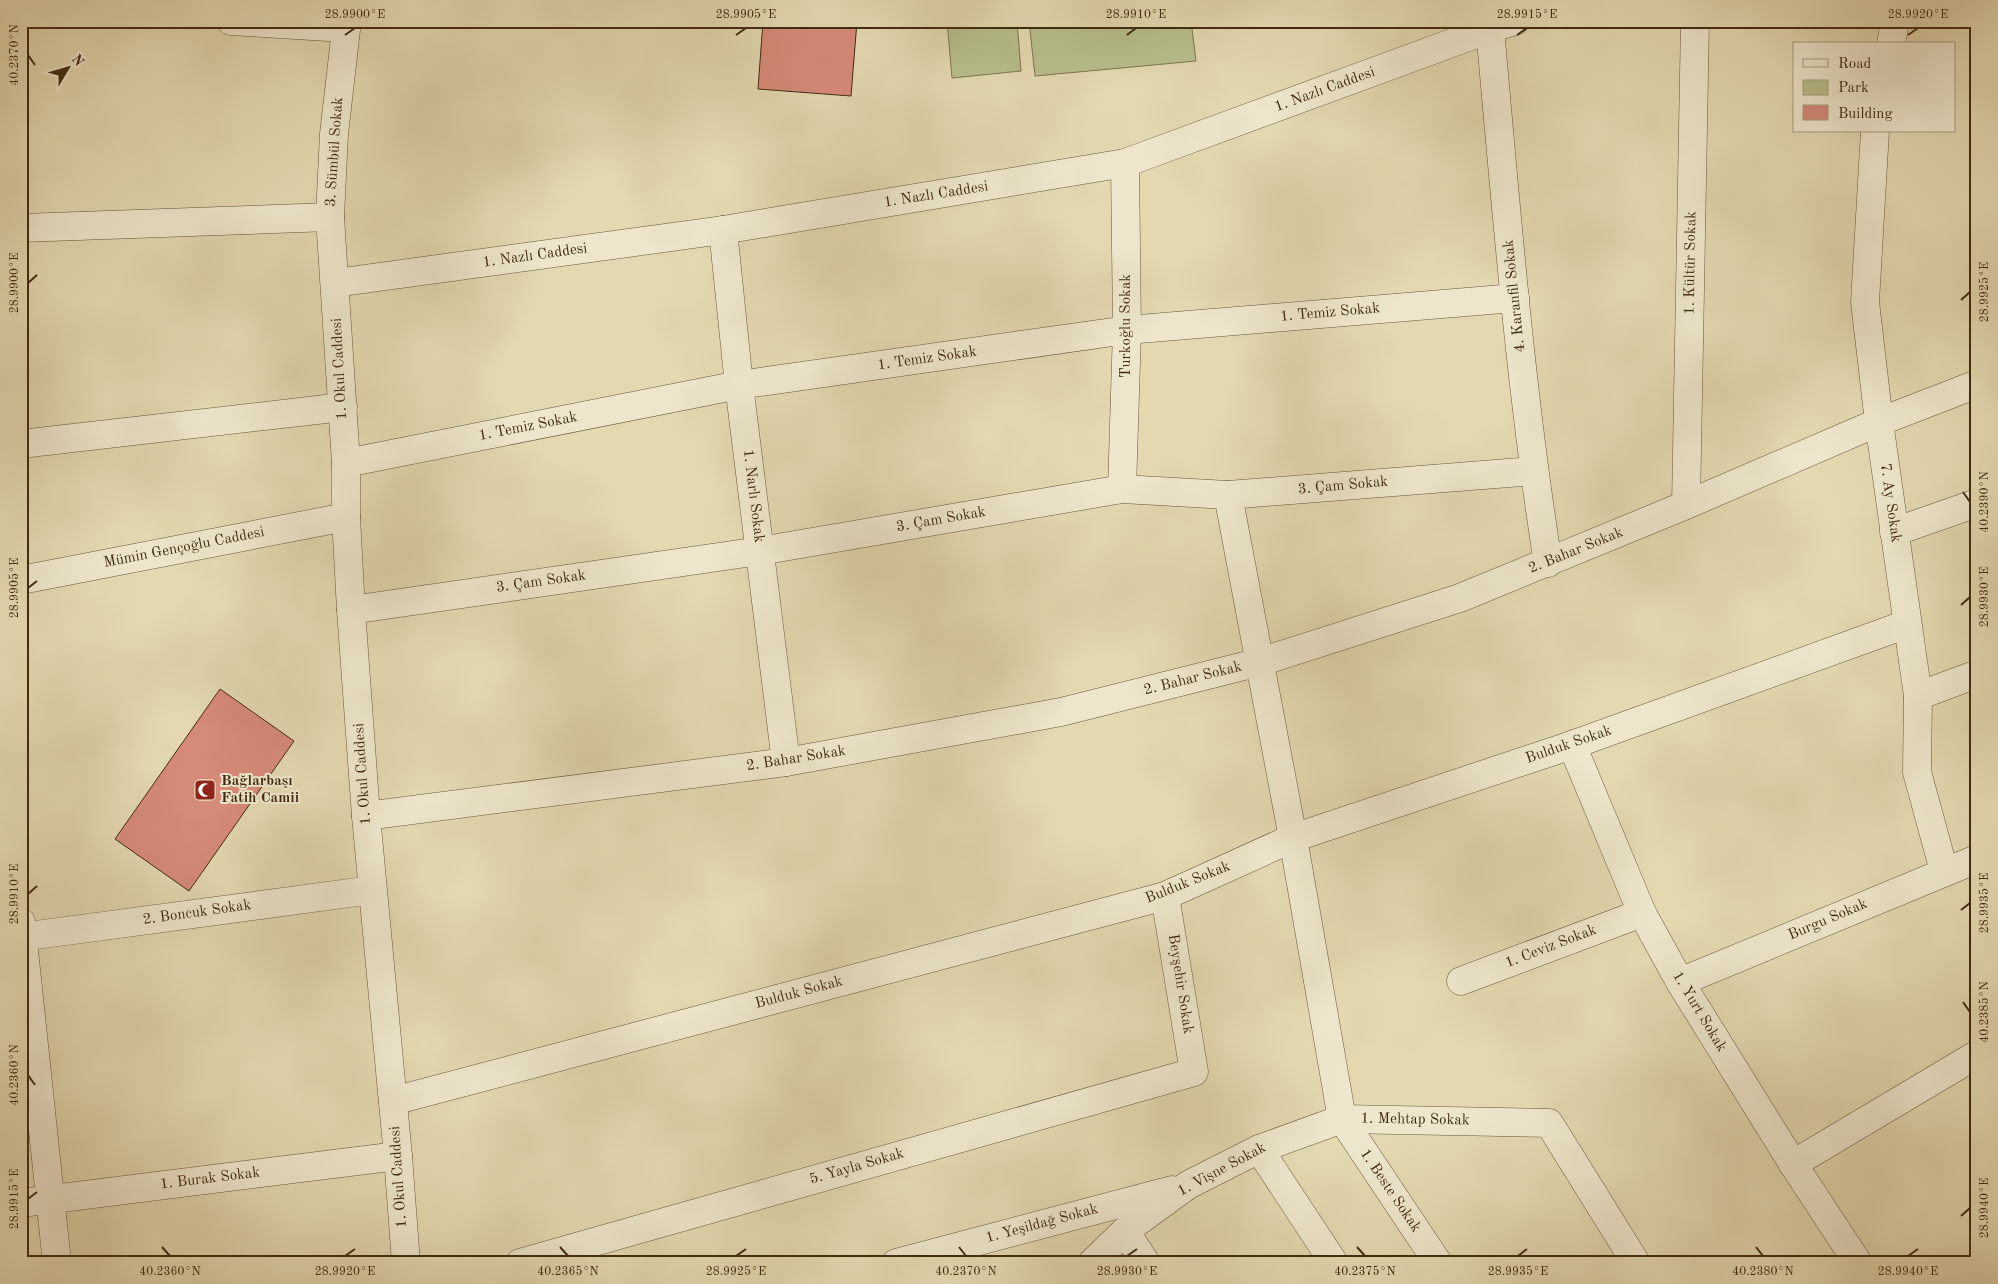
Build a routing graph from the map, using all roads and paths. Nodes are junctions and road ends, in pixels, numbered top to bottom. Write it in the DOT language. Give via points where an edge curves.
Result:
graph roads {
  1 [pos="231,21"];
  2 [pos="1695,21"];
  3 [pos="1895,21"];
  4 [pos="346,25"];
  5 [pos="1502,25"];
  6 [pos="1891,42"];
  7 [pos="1875,132"];
  8 [pos="1125,163"];
  9 [pos="330,217"];
  10 [pos="21,228"];
  11 [pos="723,230"];
  12 [pos="335,283"];
  13 [pos="1515,298"];
  14 [pos="1127,330"];
  15 [pos="1977,384"];
  16 [pos="739,385"];
  17 [pos="343,407"];
  18 [pos="1879,422"];
  19 [pos="21,444"];
  20 [pos="346,463"];
  21 [pos="1534,471"];
  22 [pos="1122,489"];
  23 [pos="1228,495"];
  24 [pos="1977,503"];
  25 [pos="1686,505"];
  26 [pos="346,517"];
  27 [pos="1894,532"];
  28 [pos="760,551"];
  29 [pos="1548,563"];
  30 [pos="21,580"];
  31 [pos="351,610"];
  32 [pos="1907,624"];
  33 [pos="1260,662"];
  34 [pos="1977,674"];
  35 [pos="1918,696"];
  36 [pos="1572,745"];
  37 [pos="786,762"];
  38 [pos="366,816"];
  39 [pos="1293,838"];
  40 [pos="1977,859"];
  41 [pos="1944,871"];
  42 [pos="372,890"];
  43 [pos="1165,896"];
  44 [pos="1642,913"];
  45 [pos="22,932"];
  46 [pos="1461,981"];
  47 [pos="1680,982"];
  48 [pos="1977,1055"];
  49 [pos="1194,1072"];
  50 [pos="394,1101"];
  51 [pos="1342,1118"];
  52 [pos="1259,1149"];
  53 [pos="398,1156"];
  54 [pos="1793,1164"];
  55 [pos="1188,1185"];
  56 [pos="50,1200"];
  57 [pos="21,1203"];
  58 [pos="1125,1231"];
  59 [pos="57,1263"];
  60 [pos="406,1263"];
  61 [pos="520,1263"];
  62 [pos="896,1263"];
  63 [pos="1092,1263"];
  64 [pos="1146,1263"];
  65 [pos="1334,1263"];
  66 [pos="1438,1263"];
  67 [pos="1636,1263"];
  68 [pos="1858,1263"];
  1 -- 4 [label="street"];
  2 -- 25 [label="street, 1. Kültür Sokak"];
  3 -- 6 [label="street"];
  4 -- 9 [label="street, 3. Sümbül Sokak" via="334,134"];
  5 -- 8 [label="street, 1. Nazlı Caddesi"];
  5 -- 13 [label="street, 4. Karanfil Sokak"];
  7 -- 18 [label="street, 7. Ay Sokak" via="1865,302"];
  8 -- 11 [label="street, 1. Nazlı Caddesi"];
  8 -- 14 [label="street, Turkoğlu Sokak"];
  9 -- 10 [label="street"];
  9 -- 12 [label="street, 3. Sümbül Sokak"];
  11 -- 12 [label="street, 1. Nazlı Caddesi"];
  11 -- 16 [label="street, 1. Narlı Sokak"];
  12 -- 17 [label="street, 1. Okul Caddesi"];
  13 -- 14 [label="street, 1. Temiz Sokak"];
  13 -- 21 [label="street, 4. Karanfil Sokak"];
  14 -- 16 [label="street, 1. Temiz Sokak"];
  14 -- 22 [label="street, Turkoğlu Sokak"];
  15 -- 18 [label="street, 2. Bahar Sokak"];
  16 -- 20 [label="street, 1. Temiz Sokak"];
  16 -- 28 [label="street, 1. Narlı Sokak"];
  17 -- 19 [label="street"];
  17 -- 20 [label="street, 1. Okul Caddesi"];
  18 -- 25 [label="street, 2. Bahar Sokak"];
  18 -- 27 [label="street, 7. Ay Sokak"];
  20 -- 26 [label="street, 1. Okul Caddesi"];
  21 -- 23 [label="street, 3. Çam Sokak"];
  21 -- 29 [label="street, 4. Karanfil Sokak"];
  22 -- 23 [label="street, 3. Çam Sokak"];
  22 -- 28 [label="street, 3. Çam Sokak"];
  23 -- 33 [label="street, 1. Mehtap Sokak"];
  24 -- 27 [label="street"];
  25 -- 29 [label="street, 2. Bahar Sokak"];
  26 -- 30 [label="street, Mümin Gençoğlu Caddesi"];
  26 -- 31 [label="street, 1. Okul Caddesi"];
  27 -- 32 [label="street, 7. Ay Sokak"];
  28 -- 31 [label="street, 3. Çam Sokak"];
  28 -- 37 [label="street, 1. Narlı Sokak"];
  29 -- 33 [label="street, 2. Bahar Sokak" via="1460,598"];
  31 -- 38 [label="street, 1. Okul Caddesi"];
  32 -- 35 [label="street, 7. Ay Sokak"];
  32 -- 36 [label="street, Bulduk Sokak"];
  33 -- 37 [label="street, 2. Bahar Sokak" via="1062,712"];
  33 -- 39 [label="street, 1. Mehtap Sokak"];
  34 -- 35 [label="street"];
  35 -- 41 [label="street, 7. Ay Sokak" via="1918,772"];
  36 -- 39 [label="street, Bulduk Sokak"];
  36 -- 44 [label="street, 1. Yurt Sokak"];
  37 -- 38 [label="street, 2. Bahar Sokak"];
  38 -- 42 [label="street, 1. Okul Caddesi"];
  39 -- 43 [label="street, Bulduk Sokak"];
  39 -- 51 [label="street, 1. Mehtap Sokak"];
  40 -- 41 [label="street, Burgu Sokak"];
  41 -- 47 [label="street, Burgu Sokak"];
  42 -- 45 [label="street, 2. Boncuk Sokak"];
  42 -- 50 [label="street, 1. Okul Caddesi"];
  43 -- 49 [label="street, Beyşehir Sokak"];
  43 -- 50 [label="street, Bulduk Sokak"];
  44 -- 46 [label="street, 1. Ceviz Sokak"];
  44 -- 47 [label="street, 1. Yurt Sokak"];
  45 -- 56 [label="street"];
  47 -- 54 [label="street, 1. Yurt Sokak"];
  48 -- 54 [label="street"];
  49 -- 61 [label="street, 5. Yayla Sokak"];
  50 -- 53 [label="street, 1. Okul Caddesi"];
  51 -- 52 [label="street, 1. Vişne Sokak"];
  51 -- 66 [label="street, 1. Beste Sokak"];
  51 -- 67 [label="street, 1. Mehtap Sokak" via="1549,1124"];
  52 -- 55 [label="street, 1. Vişne Sokak"];
  52 -- 65 [label="street"];
  53 -- 56 [label="street, 1. Burak Sokak"];
  53 -- 60 [label="street, 1. Okul Caddesi"];
  54 -- 68 [label="street, 1. Yurt Sokak"];
  55 -- 58 [label="street, 1. Vişne Sokak"];
  55 -- 62 [label="street, 1. Yeşildağ Sokak"];
  56 -- 57 [label="street, 1. Burak Sokak"];
  56 -- 59 [label="street"];
  58 -- 63 [label="street, 1. Vişne Sokak"];
  58 -- 64 [label="street"];
}
